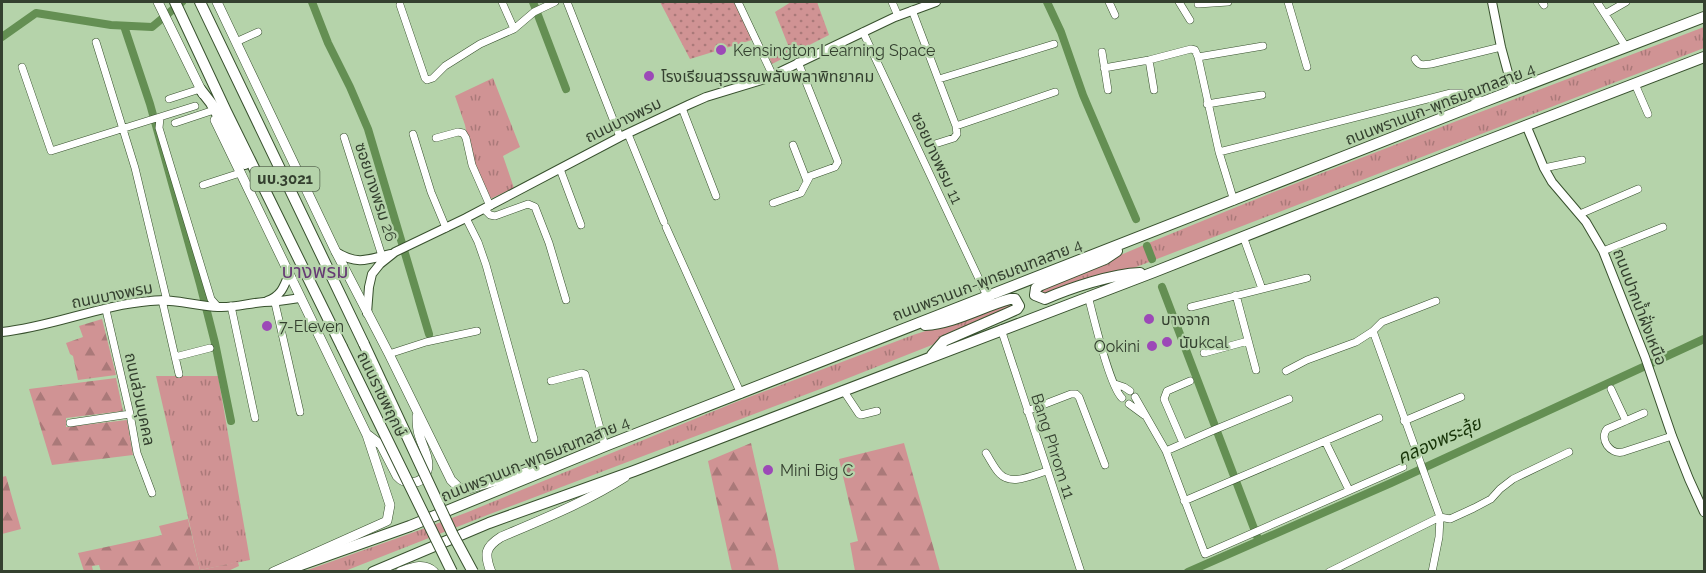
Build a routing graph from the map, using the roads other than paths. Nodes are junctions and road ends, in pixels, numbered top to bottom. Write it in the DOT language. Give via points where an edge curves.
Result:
graph roads {
  1 [pos="175,2"];
  2 [pos="200,2"];
  3 [pos="502,2"];
  4 [pos="555,2"];
  5 [pos="567,2"];
  6 [pos="738,2"];
  7 [pos="892,2"];
  8 [pos="936,2"];
  9 [pos="1109,2"];
  10 [pos="1179,2"];
  11 [pos="1228,2"];
  12 [pos="1288,2"];
  13 [pos="1491,2"];
  14 [pos="1597,2"];
  15 [pos="1626,2"];
  16 [pos="218,3"];
  17 [pos="160,4"];
  18 [pos="400,4"];
  19 [pos="1198,4"];
  20 [pos="912,10"];
  21 [pos="1605,14"];
  22 [pos="1115,15"];
  23 [pos="898,16"];
  24 [pos="1704,17"];
  25 [pos="1190,20"];
  26 [pos="514,29"];
  27 [pos="258,32"];
  28 [pos="863,32"];
  29 [pos="96,42"];
  30 [pos="236,42"];
  31 [pos="1054,44"];
  32 [pos="1263,46"];
  33 [pos="1501,47"];
  34 [pos="1626,47"];
  35 [pos="1102,52"];
  36 [pos="1198,57"];
  37 [pos="1704,57"];
  38 [pos="1414,58"];
  39 [pos="1149,60"];
  40 [pos="798,62"];
  41 [pos="22,67"];
  42 [pos="1307,67"];
  43 [pos="1104,68"];
  44 [pos="772,76"];
  45 [pos="939,80"];
  46 [pos="1635,84"];
  47 [pos="200,88"];
  48 [pos="1108,90"];
  49 [pos="1154,90"];
  50 [pos="1513,91"];
  51 [pos="1055,92"];
  52 [pos="1262,95"];
  53 [pos="169,99"];
  54 [pos="1483,102"];
  55 [pos="1208,104"];
  56 [pos="195,106"];
  57 [pos="682,108"];
  58 [pos="212,113"];
  59 [pos="1648,114"];
  60 [pos="157,119"];
  61 [pos="175,123"];
  62 [pos="1526,125"];
  63 [pos="956,126"];
  64 [pos="123,129"];
  65 [pos="413,134"];
  66 [pos="624,136"];
  67 [pos="344,137"];
  68 [pos="436,138"];
  69 [pos="935,144"];
  70 [pos="793,145"];
  71 [pos="1219,152"];
  72 [pos="1582,160"];
  73 [pos="1544,168"];
  74 [pos="560,169"];
  75 [pos="240,172"];
  76 [pos="260,178"];
  77 [pos="807,181"];
  78 [pos="203,184"];
  79 [pos="1638,189"];
  80 [pos="716,196"];
  81 [pos="1234,201"];
  82 [pos="773,203"];
  83 [pos="487,207"];
  84 [pos="1580,214"];
  85 [pos="466,218"];
  86 [pos="581,225"];
  87 [pos="1663,227"];
  88 [pos="446,228"];
  89 [pos="1243,236"];
  90 [pos="1126,242"];
  91 [pos="401,249"];
  92 [pos="1603,251"];
  93 [pos="336,252"];
  94 [pos="382,256"];
  95 [pos="1149,273"];
  96 [pos="289,274"];
  97 [pos="1307,278"];
  98 [pos="1262,289"];
  99 [pos="1236,295"];
  100 [pos="987,296"];
  101 [pos="1088,296"];
  102 [pos="300,298"];
  103 [pos="566,300"];
  104 [pos="164,301"];
  105 [pos="1436,301"];
  106 [pos="264,302"];
  107 [pos="275,303"];
  108 [pos="231,306"];
  109 [pos="217,307"];
  110 [pos="1191,307"];
  111 [pos="106,309"];
  112 [pos="367,314"];
  113 [pos="916,324"];
  114 [pos="1001,329"];
  115 [pos="477,331"];
  116 [pos="1373,331"];
  117 [pos="2,332"];
  118 [pos="1248,341"];
  119 [pos="210,348"];
  120 [pos="1204,353"];
  121 [pos="389,354"];
  122 [pos="931,356"];
  123 [pos="175,357"];
  124 [pos="1256,370"];
  125 [pos="1286,371"];
  126 [pos="179,374"];
  127 [pos="551,381"];
  128 [pos="1190,381"];
  129 [pos="1115,384"];
  130 [pos="1611,389"];
  131 [pos="843,390"];
  132 [pos="741,394"];
  133 [pos="1461,397"];
  134 [pos="1122,398"];
  135 [pos="1289,399"];
  136 [pos="1129,404"];
  137 [pos="877,411"];
  138 [pos="1027,411"];
  139 [pos="300,412"];
  140 [pos="417,413"];
  141 [pos="1644,413"];
  142 [pos="130,414"];
  143 [pos="1144,415"];
  144 [pos="255,418"];
  145 [pos="1379,418"];
  146 [pos="1404,421"];
  147 [pos="1626,421"];
  148 [pos="70,423"];
  149 [pos="368,435"];
  150 [pos="1672,436"];
  151 [pos="534,439"];
  152 [pos="1326,441"];
  153 [pos="1182,443"];
  154 [pos="605,446"];
  155 [pos="1166,451"];
  156 [pos="1569,452"];
  157 [pos="986,453"];
  158 [pos="569,460"];
  159 [pos="1105,465"];
  160 [pos="1402,467"];
  161 [pos="634,471"];
  162 [pos="1047,471"];
  163 [pos="1349,490"];
  164 [pos="152,493"];
  165 [pos="1184,501"];
  166 [pos="1704,512"];
  167 [pos="1440,517"];
  168 [pos="273,572"];
  169 [pos="281,572"];
  170 [pos="373,572"];
  171 [pos="400,572"];
  172 [pos="434,572"];
  173 [pos="452,572"];
  174 [pos="465,572"];
  175 [pos="473,572"];
  176 [pos="479,572"];
  177 [pos="491,572"];
  178 [pos="1081,572"];
  179 [pos="1329,572"];
  180 [pos="1432,572"];
  1 -- 76 [label="main road, ถนนราชพฤกษ์ / นบ.3021"];
  2 -- 175 [label="main road, ถนนราชพฤกษ์ / นบ.3021, bridge"];
  3 -- 26 [label="street"];
  4 -- 26 [label="street" via="536,10"];
  5 -- 66 [label="street"];
  6 -- 44 [label="street"];
  7 -- 23 [label="street"];
  8 -- 20 [label="street, ถนนบางพรม"];
  9 -- 22 [label="street"];
  10 -- 25 [label="street"];
  11 -- 19 [label="street"];
  12 -- 42 [label="street"];
  13 -- 33 [label="street"];
  14 -- 21 [label="street"];
  15 -- 21 [label="street"];
  16 -- 30 [label="main road, นบ.3021"];
  17 -- 47 [label="main road, นบ.3021"];
  18 -- 26 [label="street" via="427,80 480,44"];
  20 -- 23 [label="street, ถนนบางพรม"];
  20 -- 45 [label="street"];
  21 -- 34 [label="street"];
  23 -- 28 [label="street, ถนนบางพรม"];
  24 -- 34 [label="main road, ถนนพรานนก-พุทธมณฑลสาย 4"];
  27 -- 30 [label="street"];
  28 -- 40 [label="street, ถนนบางพรม"];
  28 -- 100 [label="street, ซอยบางพรม 11"];
  29 -- 64 [label="street"];
  30 -- 93 [label="main road, ถนนราชพฤกษ์ / นบ.3021"];
  31 -- 45 [label="street"];
  32 -- 36 [label="street"];
  33 -- 38 [label="street" via="1421,66"];
  33 -- 50 [label="street"];
  34 -- 50 [label="main road, ถนนพรานนก-พุทธมณฑลสาย 4"];
  35 -- 43 [label="street"];
  36 -- 39 [label="street" via="1191,49"];
  36 -- 55 [label="street"];
  37 -- 46 [label="main road"];
  39 -- 43 [label="street"];
  39 -- 49 [label="street"];
  40 -- 44 [label="street, ถนนบางพรม"];
  40 -- 77 [label="street" via="838,162"];
  41 -- 64 [label="street" via="51,151"];
  43 -- 48 [label="street"];
  44 -- 57 [label="street, ถนนบางพรม"];
  45 -- 63 [label="street"];
  46 -- 59 [label="street"];
  46 -- 62 [label="main road"];
  47 -- 53 [label="street"];
  47 -- 58 [label="main road, นบ.3021"];
  47 -- 76 [label="main road" via="248,169"];
  50 -- 54 [label="main road, ถนนพรานนก-พุทธมณฑลสาย 4"];
  51 -- 63 [label="street"];
  52 -- 55 [label="street"];
  54 -- 71 [label="street" via="1464,93 1451,93"];
  54 -- 81 [label="main road, ถนนพรานนก-พุทธมณฑลสาย 4"];
  55 -- 71 [label="street"];
  56 -- 60 [label="street"];
  57 -- 66 [label="street, ถนนบางพรม"];
  57 -- 80 [label="street"];
  58 -- 61 [label="street"];
  58 -- 75 [label="main road, ถนนราชพฤกษ์ / นบ.3021"];
  60 -- 64 [label="street"];
  60 -- 109 [label="street"];
  62 -- 73 [label="street, ถนนปากน้ำฝั่งเหนือ"];
  62 -- 89 [label="main road"];
  63 -- 69 [label="street" via="954,138"];
  64 -- 104 [label="street"];
  65 -- 88 [label="street"];
  66 -- 74 [label="street, ถนนบางพรม"];
  66 -- 132 [label="street"];
  67 -- 94 [label="street, ซอยบางพรม 26"];
  68 -- 83 [label="street" via="458,132 466,138"];
  70 -- 77 [label="street"];
  71 -- 81 [label="street"];
  72 -- 73 [label="street"];
  73 -- 84 [label="street, ถนนปากน้ำฝั่งเหนือ"];
  74 -- 83 [label="street, ถนนบางพรม"];
  74 -- 86 [label="street"];
  75 -- 78 [label="street"];
  75 -- 96 [label="main road, ถนนราชพฤกษ์ / นบ.3021"];
  76 -- 173 [label="main road, ถนนราชพฤกษ์ / นบ.3021, bridge"];
  77 -- 82 [label="street" via="801,194"];
  79 -- 84 [label="street"];
  81 -- 90 [label="main road, ถนนพรานนก-พุทธมณฑลสาย 4"];
  83 -- 85 [label="street, ถนนบางพรม"];
  83 -- 103 [label="street" via="495,216 528,204 535,207"];
  84 -- 92 [label="street, ถนนปากน้ำฝั่งเหนือ"];
  85 -- 88 [label="street, ถนนบางพรม"];
  85 -- 151 [label="street" via="486,265"];
  87 -- 92 [label="street"];
  88 -- 91 [label="street, ถนนบางพรม"];
  89 -- 95 [label="main road"];
  89 -- 98 [label="street"];
  90 -- 95 [label="main road" via="1105,259 1036,288 1035,295 1045,299 1124,274"];
  90 -- 100 [label="main road, ถนนพรานนก-พุทธมณฑลสาย 4"];
  91 -- 94 [label="street, ถนนบางพรม"];
  91 -- 112 [label="street, ถนนบางพรม" via="372,274"];
  92 -- 150 [label="street, ถนนปากน้ำฝั่งเหนือ"];
  93 -- 94 [label="street, ถนนบางพรม" via="353,261"];
  93 -- 112 [label="main road, ถนนราชพฤกษ์ / นบ.3021"];
  95 -- 101 [label="main road"];
  96 -- 102 [label="main road, ถนนราชพฤกษ์ / นบ.3021"];
  96 -- 106 [label="street" via="278,296"];
  97 -- 98 [label="street"];
  98 -- 99 [label="street"];
  99 -- 110 [label="street"];
  99 -- 118 [label="street"];
  100 -- 113 [label="main road, ถนนพรานนก-พุทธมณฑลสาย 4"];
  101 -- 114 [label="main road"];
  101 -- 129 [label="street"];
  102 -- 107 [label="street, ถนนบางพรม"];
  102 -- 149 [label="main road, ถนนราชพฤกษ์ / นบ.3021"];
  104 -- 109 [label="street, ถนนบางพรม"];
  104 -- 111 [label="street, ถนนบางพรม"];
  104 -- 123 [label="street"];
  105 -- 116 [label="street" via="1382,322"];
  106 -- 107 [label="street, ถนนบางพรม"];
  106 -- 108 [label="street, ถนนบางพรม"];
  107 -- 139 [label="street"];
  108 -- 109 [label="street, ถนนบางพรม"];
  108 -- 144 [label="street"];
  111 -- 117 [label="street, ถนนบางพรม"];
  111 -- 142 [label="street, ถนนส่วนบุคคล"];
  112 -- 121 [label="main road, ถนนราชพฤกษ์ / นบ.3021"];
  113 -- 122 [label="main road" via="953,320 1010,299 1018,302 1017,309 944,341"];
  113 -- 132 [label="main road, ถนนพรานนก-พุทธมณฑลสาย 4"];
  114 -- 122 [label="main road"];
  114 -- 138 [label="street, Bang Phrom 11"];
  115 -- 121 [label="street"];
  116 -- 125 [label="street"];
  116 -- 146 [label="street"];
  118 -- 120 [label="street"];
  118 -- 124 [label="street"];
  119 -- 123 [label="street"];
  121 -- 140 [label="main road, ถนนราชพฤกษ์ / นบ.3021"];
  122 -- 131 [label="main road"];
  123 -- 126 [label="street"];
  127 -- 154 [label="street" via="585,374"];
  128 -- 153 [label="street" via="1167,391 1164,399"];
  129 -- 134 [label="street"];
  129 -- 143 [label="street" via="1133,394"];
  130 -- 147 [label="street"];
  131 -- 137 [label="street" via="858,414"];
  131 -- 161 [label="main road"];
  132 -- 154 [label="main road, ถนนพรานนก-พุทธมณฑลสาย 4"];
  133 -- 146 [label="street"];
  135 -- 153 [label="street"];
  136 -- 143 [label="street"];
  138 -- 159 [label="street" via="1076,394"];
  138 -- 162 [label="street, Bang Phrom 11"];
  140 -- 149 [label="main road" via="417,429 428,465 425,476 416,482 400,480 381,445"];
  140 -- 158 [label="main road, ถนนราชพฤกษ์ / นบ.3021" via="451,480 459,488"];
  141 -- 147 [label="street"];
  142 -- 148 [label="street"];
  142 -- 164 [label="street, ถนนส่วนบุคคล" via="137,453"];
  143 -- 155 [label="street"];
  145 -- 152 [label="street"];
  146 -- 167 [label="street"];
  147 -- 150 [label="street" via="1604,433 1612,451 1617,453"];
  149 -- 168 [label="main road, ถนนราชพฤกษ์ / นบ.3021" via="390,505 387,521"];
  150 -- 166 [label="street, ถนนปากน้ำฝั่งเหนือ"];
  152 -- 163 [label="street"];
  152 -- 165 [label="street"];
  153 -- 155 [label="street"];
  154 -- 158 [label="main road, ถนนพรานนก-พุทธมณฑลสาย 4"];
  155 -- 165 [label="street"];
  156 -- 167 [label="street" via="1513,479 1474,508 1450,519"];
  157 -- 162 [label="street" via="999,473 1009,480"];
  158 -- 169 [label="main road, ถนนพรานนก-พุทธมณฑลสาย 4" via="421,522"];
  160 -- 163 [label="street"];
  161 -- 170 [label="main road" via="489,523"];
  161 -- 177 [label="main road" via="600,494 489,544 486,560"];
  162 -- 178 [label="street, Bang Phrom 11"];
  163 -- 165 [label="street" via="1205,554"];
  167 -- 179 [label="street"];
  167 -- 180 [label="street"];
  171 -- 172 [label="main road" via="424,566"];
  174 -- 176 [label="main road"];
}
